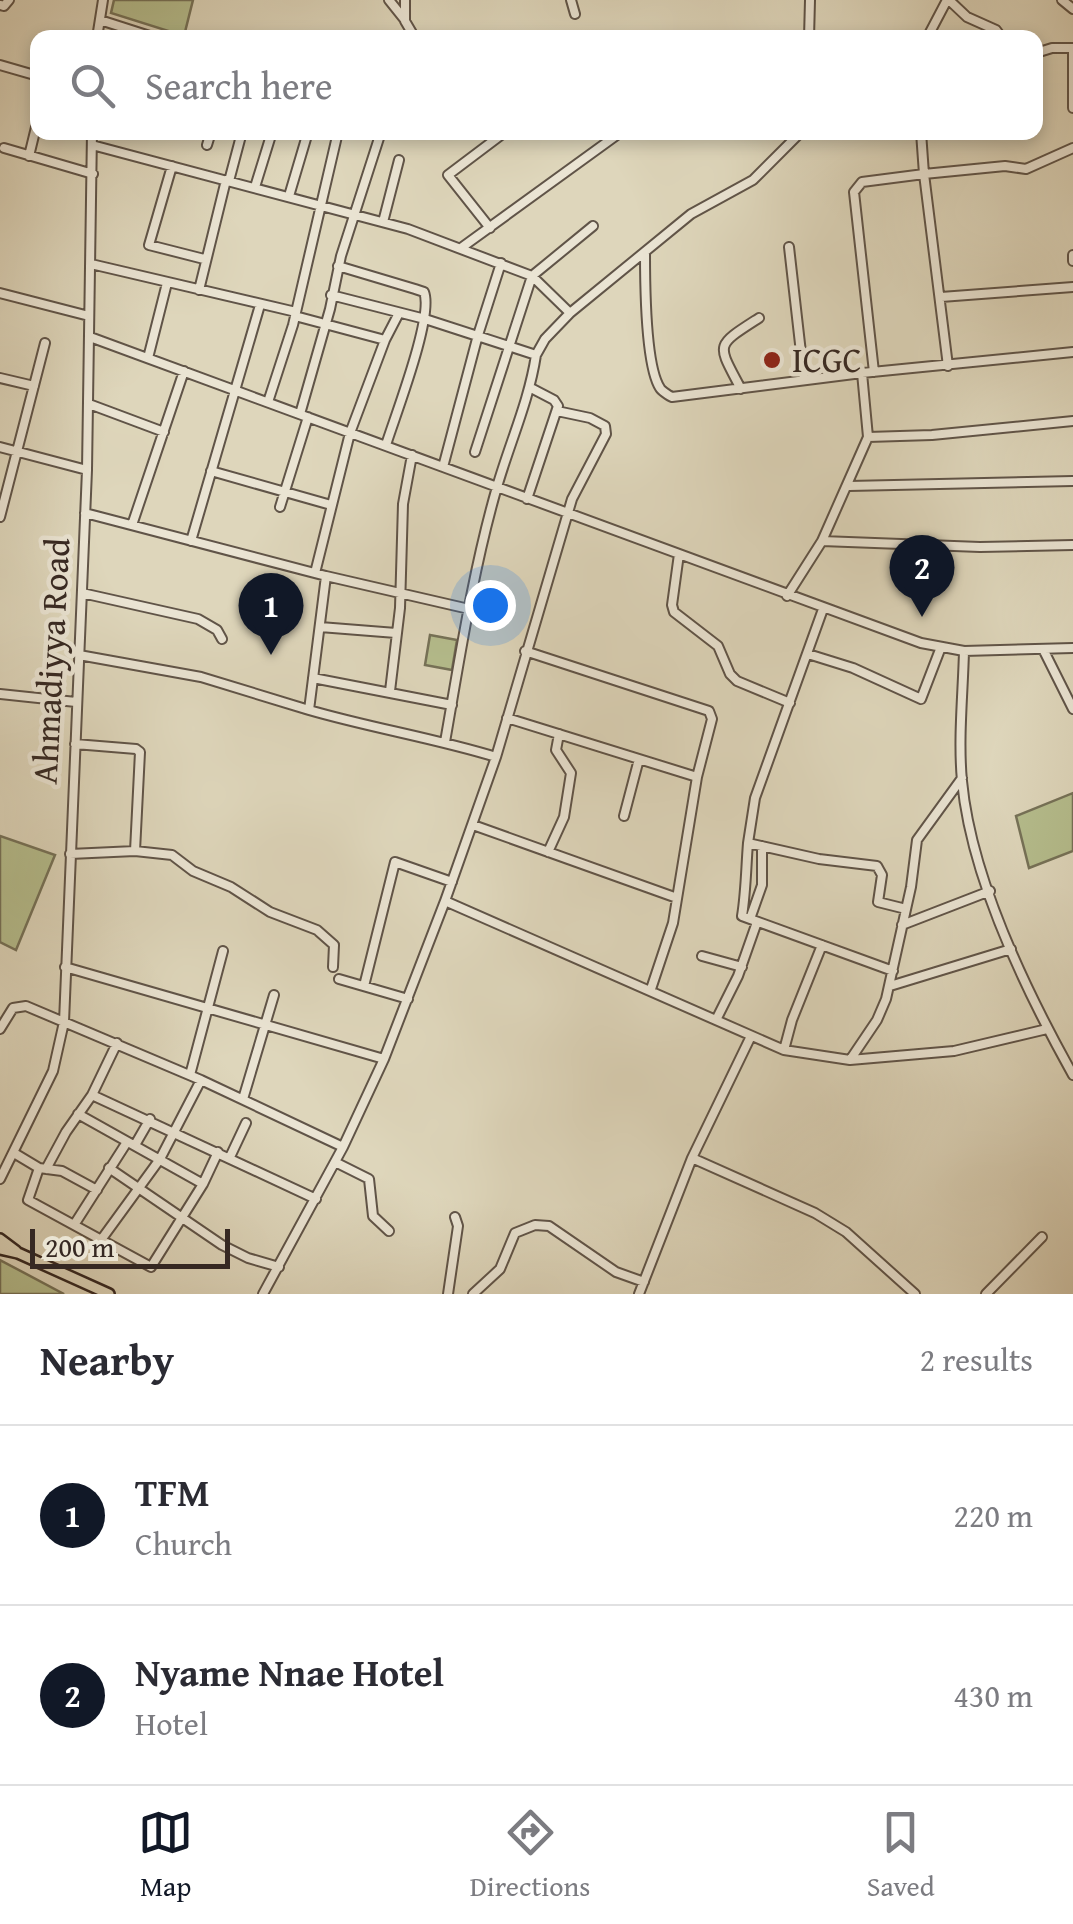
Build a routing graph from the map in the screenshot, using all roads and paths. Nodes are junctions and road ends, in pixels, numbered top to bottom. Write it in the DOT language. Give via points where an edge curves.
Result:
graph roads {
  1 [pos="9,0"];
  2 [pos="103,0"];
  3 [pos="389,0"];
  4 [pos="405,0"];
  5 [pos="571,0"];
  6 [pos="810,0"];
  7 [pos="948,0"];
  8 [pos="1062,0"];
  9 [pos="0,5"];
  10 [pos="1073,9"];
  11 [pos="574,14"];
  12 [pos="100,20"];
  13 [pos="405,21"];
  14 [pos="98,30"];
  15 [pos="131,30"];
  16 [pos="410,30"];
  17 [pos="810,30"];
  18 [pos="931,30"];
  19 [pos="996,30"];
  20 [pos="1073,49"];
  21 [pos="1043,51"];
  22 [pos="0,66"];
  23 [pos="30,74"];
  24 [pos="1073,108"];
  25 [pos="33,140"];
  26 [pos="92,140"];
  27 [pos="209,140"];
  28 [pos="240,140"];
  29 [pos="270,140"];
  30 [pos="306,140"];
  31 [pos="336,140"];
  32 [pos="378,140"];
  33 [pos="494,140"];
  34 [pos="610,140"];
  35 [pos="793,140"];
  36 [pos="921,140"];
  37 [pos="92,145"];
  38 [pos="207,145"];
  39 [pos="4,148"];
  40 [pos="1073,148"];
  41 [pos="29,156"];
  42 [pos="400,160"];
  43 [pos="172,166"];
  44 [pos="92,174"];
  45 [pos="924,174"];
  46 [pos="227,180"];
  47 [pos="255,188"];
  48 [pos="289,196"];
  49 [pos="321,205"];
  50 [pos="354,214"];
  51 [pos="383,222"];
  52 [pos="593,226"];
  53 [pos="490,228"];
  54 [pos="790,247"];
  55 [pos="461,248"];
  56 [pos="645,253"];
  57 [pos="204,259"];
  58 [pos="501,263"];
  59 [pos="91,264"];
  60 [pos="338,266"];
  61 [pos="532,276"];
  62 [pos="167,282"];
  63 [pos="1073,287"];
  64 [pos="199,290"];
  65 [pos="0,293"];
  66 [pos="331,295"];
  67 [pos="941,297"];
  68 [pos="260,305"];
  69 [pos="570,313"];
  70 [pos="295,314"];
  71 [pos="399,314"];
  72 [pos="88,316"];
  73 [pos="758,318"];
  74 [pos="424,319"];
  75 [pos="325,324"];
  76 [pos="478,334"];
  77 [pos="90,336"];
  78 [pos="385,340"];
  79 [pos="45,343"];
  80 [pos="508,345"];
  81 [pos="1073,352"];
  82 [pos="536,355"];
  83 [pos="148,358"];
  84 [pos="948,366"];
  85 [pos="184,371"];
  86 [pos="874,372"];
  87 [pos="862,373"];
  88 [pos="0,378"];
  89 [pos="804,378"];
  90 [pos="34,386"];
  91 [pos="532,388"];
  92 [pos="741,388"];
  93 [pos="238,391"];
  94 [pos="268,402"];
  95 [pos="89,404"];
  96 [pos="557,411"];
  97 [pos="304,416"];
  98 [pos="1073,422"];
  99 [pos="164,432"];
  100 [pos="350,433"];
  101 [pos="868,437"];
  102 [pos="386,445"];
  103 [pos="0,447"];
  104 [pos="15,451"];
  105 [pos="475,452"];
  106 [pos="412,456"];
  107 [pos="443,467"];
  108 [pos="88,470"];
  109 [pos="211,471"];
  110 [pos="1073,480"];
  111 [pos="848,486"];
  112 [pos="497,488"];
  113 [pos="284,492"];
  114 [pos="526,499"];
  115 [pos="331,505"];
  116 [pos="280,507"];
  117 [pos="85,513"];
  118 [pos="569,515"];
  119 [pos="0,517"];
  120 [pos="132,526"];
  121 [pos="191,540"];
  122 [pos="822,541"];
  123 [pos="1073,545"];
  124 [pos="679,554"];
  125 [pos="315,573"];
  126 [pos="326,576"];
  127 [pos="398,592"];
  128 [pos="82,593"];
  129 [pos="787,596"];
  130 [pos="823,608"];
  131 [pos="469,609"];
  132 [pos="320,627"];
  133 [pos="396,633"];
  134 [pos="222,640"];
  135 [pos="941,647"];
  136 [pos="1073,648"];
  137 [pos="1044,650"];
  138 [pos="525,651"];
  139 [pos="964,651"];
  140 [pos="808,654"];
  141 [pos="79,655"];
  142 [pos="314,678"];
  143 [pos="390,691"];
  144 [pos="0,694"];
  145 [pos="76,702"];
  146 [pos="790,703"];
  147 [pos="452,705"];
  148 [pos="1073,709"];
  149 [pos="310,710"];
  150 [pos="507,718"];
  151 [pos="558,734"];
  152 [pos="445,742"];
  153 [pos="74,744"];
  154 [pos="496,757"];
  155 [pos="640,759"];
  156 [pos="696,778"];
  157 [pos="962,778"];
  158 [pos="624,816"];
  159 [pos="472,825"];
  160 [pos="748,843"];
  161 [pos="762,846"];
  162 [pos="135,851"];
  163 [pos="548,852"];
  164 [pos="70,854"];
  165 [pos="452,882"];
  166 [pos="990,891"];
  167 [pos="677,898"];
  168 [pos="446,900"];
  169 [pos="906,909"];
  170 [pos="754,921"];
  171 [pos="902,924"];
  172 [pos="822,945"];
  173 [pos="1010,949"];
  174 [pos="222,951"];
  175 [pos="702,956"];
  176 [pos="65,966"];
  177 [pos="333,967"];
  178 [pos="742,967"];
  179 [pos="892,972"];
  180 [pos="338,979"];
  181 [pos="364,986"];
  182 [pos="890,986"];
  183 [pos="651,989"];
  184 [pos="274,995"];
  185 [pos="408,999"];
  186 [pos="208,1007"];
  187 [pos="716,1020"];
  188 [pos="64,1022"];
  189 [pos="266,1024"];
  190 [pos="1048,1029"];
  191 [pos="0,1030"];
  192 [pos="751,1036"];
  193 [pos="117,1042"];
  194 [pos="784,1050"];
  195 [pos="384,1058"];
  196 [pos="850,1060"];
  197 [pos="190,1075"];
  198 [pos="1073,1075"];
  199 [pos="201,1080"];
  200 [pos="92,1095"];
  201 [pos="243,1099"];
  202 [pos="78,1114"];
  203 [pos="150,1119"];
  204 [pos="246,1123"];
  205 [pos="174,1132"];
  206 [pos="131,1144"];
  207 [pos="344,1146"];
  208 [pos="218,1152"];
  209 [pos="14,1153"];
  210 [pos="230,1157"];
  211 [pos="692,1158"];
  212 [pos="160,1159"];
  213 [pos="335,1162"];
  214 [pos="109,1168"];
  215 [pos="42,1169"];
  216 [pos="0,1179"];
  217 [pos="202,1184"];
  218 [pos="140,1188"];
  219 [pos="97,1190"];
  220 [pos="316,1198"];
  221 [pos="455,1217"];
  222 [pos="182,1218"];
  223 [pos="74,1225"];
  224 [pos="389,1231"];
  225 [pos="1042,1238"];
  226 [pos="0,1239"];
  227 [pos="101,1240"];
  228 [pos="0,1249"];
  229 [pos="18,1253"];
  230 [pos="279,1266"];
  231 [pos="644,1282"];
  232 [pos="109,1294"];
  233 [pos="263,1294"];
  234 [pos="448,1294"];
  235 [pos="473,1294"];
  236 [pos="639,1294"];
  237 [pos="915,1294"];
  238 [pos="986,1294"];
  1 -- 9 [label="street"];
  2 -- 12 [label="street"];
  3 -- 13 [label="street"];
  4 -- 13 [label="street"];
  5 -- 11 [label="street"];
  6 -- 17 [label="street"];
  7 -- 18 [label="street"];
  7 -- 19 [label="street" via="967,18"];
  8 -- 10 [label="street"];
  12 -- 14 [label="street"];
  12 -- 15 [label="street"];
  13 -- 16 [label="street"];
  20 -- 21 [label="street"];
  20 -- 24 [label="street"];
  22 -- 23 [label="street"];
  25 -- 41 [label="street"];
  26 -- 37 [label="street, Ahmadiyya Road"];
  27 -- 38 [label="street"];
  28 -- 46 [label="street"];
  29 -- 47 [label="street"];
  30 -- 48 [label="street"];
  31 -- 49 [label="street"];
  32 -- 50 [label="street"];
  33 -- 53 [label="street" via="448,175"];
  34 -- 53 [label="street"];
  35 -- 56 [label="street" via="753,180 691,214"];
  36 -- 45 [label="street"];
  37 -- 43 [label="street"];
  37 -- 44 [label="street, Ahmadiyya Road"];
  39 -- 41 [label="street"];
  40 -- 45 [label="street" via="1026,169"];
  41 -- 44 [label="street"];
  42 -- 51 [label="street"];
  43 -- 46 [label="street"];
  43 -- 57 [label="street" via="149,245"];
  44 -- 59 [label="street, Ahmadiyya Road"];
  45 -- 67 [label="street"];
  45 -- 86 [label="street" via="862,182 854,192"];
  46 -- 47 [label="street"];
  46 -- 57 [label="street"];
  47 -- 48 [label="street"];
  48 -- 49 [label="street"];
  49 -- 50 [label="street"];
  49 -- 70 [label="street"];
  50 -- 51 [label="street"];
  50 -- 60 [label="street"];
  51 -- 55 [label="street"];
  52 -- 61 [label="street"];
  53 -- 55 [label="street"];
  54 -- 89 [label="street"];
  55 -- 58 [label="street"];
  56 -- 69 [label="street"];
  56 -- 92 [label="street" via="660,389 672,397"];
  57 -- 64 [label="street"];
  58 -- 61 [label="street"];
  58 -- 76 [label="street"];
  59 -- 62 [label="street"];
  59 -- 72 [label="street, Ahmadiyya Road"];
  60 -- 66 [label="street"];
  60 -- 74 [label="street" via="424,292"];
  61 -- 69 [label="street"];
  61 -- 80 [label="street"];
  62 -- 64 [label="street"];
  62 -- 83 [label="street"];
  63 -- 67 [label="street"];
  64 -- 68 [label="street"];
  65 -- 72 [label="street"];
  66 -- 71 [label="street"];
  66 -- 75 [label="street"];
  67 -- 84 [label="street"];
  68 -- 70 [label="street"];
  68 -- 93 [label="street"];
  69 -- 82 [label="street"];
  70 -- 75 [label="street"];
  70 -- 94 [label="street"];
  71 -- 74 [label="street"];
  71 -- 78 [label="street"];
  72 -- 77 [label="street, Ahmadiyya Road"];
  73 -- 92 [label="street" via="722,347"];
  74 -- 76 [label="street"];
  74 -- 102 [label="street"];
  75 -- 78 [label="street"];
  75 -- 97 [label="street"];
  76 -- 80 [label="street"];
  76 -- 107 [label="street"];
  77 -- 83 [label="street"];
  77 -- 95 [label="street, Ahmadiyya Road"];
  78 -- 100 [label="street"];
  79 -- 90 [label="street"];
  80 -- 82 [label="street"];
  80 -- 105 [label="street"];
  81 -- 84 [label="street"];
  82 -- 91 [label="street"];
  83 -- 85 [label="street"];
  84 -- 86 [label="street"];
  85 -- 93 [label="street"];
  85 -- 99 [label="street"];
  86 -- 87 [label="street"];
  87 -- 89 [label="street"];
  87 -- 101 [label="street"];
  88 -- 90 [label="street"];
  89 -- 92 [label="street"];
  90 -- 104 [label="street"];
  91 -- 96 [label="street" via="554,400"];
  91 -- 112 [label="street"];
  93 -- 94 [label="street"];
  93 -- 109 [label="street"];
  94 -- 97 [label="street"];
  95 -- 99 [label="street"];
  95 -- 108 [label="street, Ahmadiyya Road"];
  96 -- 114 [label="street"];
  96 -- 118 [label="street" via="590,418 607,430"];
  97 -- 100 [label="street"];
  97 -- 113 [label="street"];
  98 -- 101 [label="street"];
  99 -- 120 [label="street"];
  100 -- 102 [label="street"];
  100 -- 115 [label="street"];
  101 -- 111 [label="street"];
  102 -- 106 [label="street"];
  103 -- 104 [label="street"];
  104 -- 108 [label="street"];
  104 -- 119 [label="street"];
  106 -- 107 [label="street"];
  106 -- 127 [label="street"];
  107 -- 112 [label="street"];
  108 -- 117 [label="street, Ahmadiyya Road"];
  109 -- 113 [label="street"];
  109 -- 121 [label="street"];
  110 -- 111 [label="street"];
  111 -- 122 [label="street"];
  112 -- 114 [label="street"];
  112 -- 131 [label="street"];
  113 -- 115 [label="street"];
  113 -- 116 [label="street"];
  114 -- 118 [label="street"];
  115 -- 125 [label="street"];
  117 -- 120 [label="street"];
  117 -- 128 [label="street, Ahmadiyya Road"];
  118 -- 124 [label="street"];
  118 -- 138 [label="street"];
  120 -- 121 [label="street"];
  121 -- 125 [label="street"];
  122 -- 123 [label="street"];
  122 -- 129 [label="street"];
  124 -- 129 [label="street"];
  124 -- 146 [label="street" via="674,612 718,646 737,681"];
  125 -- 126 [label="street"];
  126 -- 127 [label="street"];
  126 -- 132 [label="street"];
  127 -- 131 [label="street"];
  127 -- 133 [label="street"];
  128 -- 134 [label="street" via="198,619"];
  128 -- 141 [label="street, Ahmadiyya Road"];
  129 -- 130 [label="street"];
  130 -- 135 [label="street"];
  130 -- 140 [label="street"];
  131 -- 147 [label="street"];
  132 -- 133 [label="street"];
  132 -- 142 [label="street"];
  133 -- 143 [label="street"];
  135 -- 139 [label="street"];
  135 -- 140 [label="street" via="921,700"];
  136 -- 137 [label="street"];
  137 -- 139 [label="street"];
  137 -- 148 [label="street"];
  138 -- 150 [label="street"];
  138 -- 156 [label="street" via="709,712"];
  139 -- 157 [label="street"];
  140 -- 146 [label="street"];
  141 -- 145 [label="street, Ahmadiyya Road"];
  141 -- 149 [label="street" via="201,676"];
  142 -- 143 [label="street"];
  142 -- 149 [label="street"];
  143 -- 147 [label="street"];
  144 -- 145 [label="street"];
  145 -- 153 [label="street, Ahmadiyya Road"];
  146 -- 160 [label="street" via="755,798"];
  147 -- 152 [label="street"];
  149 -- 152 [label="street"];
  150 -- 151 [label="street"];
  150 -- 154 [label="street"];
  151 -- 155 [label="street"];
  151 -- 163 [label="street" via="556,750 571,773 564,817"];
  152 -- 154 [label="street"];
  153 -- 162 [label="street" via="140,752"];
  153 -- 164 [label="street, Ahmadiyya Road"];
  154 -- 159 [label="street"];
  155 -- 156 [label="street"];
  155 -- 158 [label="street"];
  156 -- 167 [label="street"];
  157 -- 166 [label="street"];
  157 -- 169 [label="street" via="917,840"];
  159 -- 163 [label="street"];
  159 -- 165 [label="street"];
  160 -- 161 [label="street"];
  160 -- 170 [label="street" via="742,916"];
  161 -- 169 [label="street" via="877,866 878,902"];
  161 -- 170 [label="street"];
  162 -- 164 [label="street"];
  162 -- 177 [label="street" via="172,855 270,912 317,930 334,945"];
  163 -- 167 [label="street"];
  164 -- 176 [label="street, Ahmadiyya Road"];
  165 -- 168 [label="street"];
  165 -- 181 [label="street" via="395,862"];
  166 -- 171 [label="street"];
  166 -- 173 [label="street"];
  167 -- 183 [label="street"];
  168 -- 183 [label="street"];
  168 -- 185 [label="street"];
  169 -- 171 [label="street"];
  170 -- 172 [label="street"];
  170 -- 178 [label="street"];
  171 -- 179 [label="street"];
  172 -- 179 [label="street"];
  172 -- 194 [label="street"];
  173 -- 182 [label="street"];
  173 -- 190 [label="street"];
  174 -- 186 [label="street"];
  175 -- 178 [label="street"];
  176 -- 186 [label="street"];
  176 -- 188 [label="street, Ahmadiyya Road"];
  178 -- 187 [label="street"];
  179 -- 182 [label="street"];
  180 -- 181 [label="street"];
  181 -- 185 [label="street"];
  182 -- 196 [label="street"];
  183 -- 187 [label="street"];
  184 -- 189 [label="street"];
  185 -- 195 [label="street"];
  186 -- 189 [label="street"];
  186 -- 197 [label="street"];
  187 -- 192 [label="street"];
  188 -- 191 [label="street" via="18,1006"];
  188 -- 193 [label="street"];
  188 -- 209 [label="street, Ahmadiyya Road" via="52,1071"];
  189 -- 195 [label="street"];
  189 -- 201 [label="street"];
  190 -- 196 [label="street" via="954,1050"];
  190 -- 198 [label="street"];
  192 -- 194 [label="street"];
  192 -- 211 [label="street"];
  193 -- 197 [label="street"];
  193 -- 200 [label="street"];
  194 -- 196 [label="street"];
  195 -- 207 [label="street"];
  197 -- 199 [label="street"];
  199 -- 201 [label="street"];
  199 -- 205 [label="street"];
  200 -- 202 [label="street"];
  200 -- 203 [label="street"];
  201 -- 207 [label="street"];
  202 -- 206 [label="street"];
  202 -- 215 [label="street"];
  203 -- 205 [label="street"];
  203 -- 206 [label="street"];
  204 -- 210 [label="street"];
  205 -- 208 [label="street"];
  205 -- 212 [label="street"];
  206 -- 212 [label="street"];
  206 -- 214 [label="street"];
  207 -- 213 [label="street"];
  208 -- 210 [label="street"];
  208 -- 217 [label="street"];
  209 -- 215 [label="street"];
  209 -- 216 [label="street, Ahmadiyya Road"];
  210 -- 220 [label="street"];
  211 -- 231 [label="street"];
  211 -- 237 [label="street" via="815,1213"];
  212 -- 217 [label="street"];
  212 -- 218 [label="street"];
  213 -- 220 [label="street"];
  213 -- 224 [label="street" via="369,1179 373,1216"];
  214 -- 218 [label="street"];
  214 -- 219 [label="street"];
  215 -- 219 [label="street"];
  215 -- 223 [label="street" via="28,1199"];
  217 -- 222 [label="street"];
  218 -- 222 [label="street"];
  218 -- 227 [label="street"];
  219 -- 223 [label="street"];
  220 -- 230 [label="street"];
  221 -- 234 [label="street"];
  222 -- 227 [label="street" via="151,1267"];
  222 -- 230 [label="street" via="237,1253"];
  223 -- 227 [label="street"];
  225 -- 238 [label="street"];
  226 -- 229 [label="main road"];
  228 -- 229 [label="main road"];
  229 -- 232 [label="main road"];
  230 -- 233 [label="street"];
  231 -- 235 [label="street" via="616,1272 542,1224 515,1233 495,1276"];
  231 -- 236 [label="street"];
}
